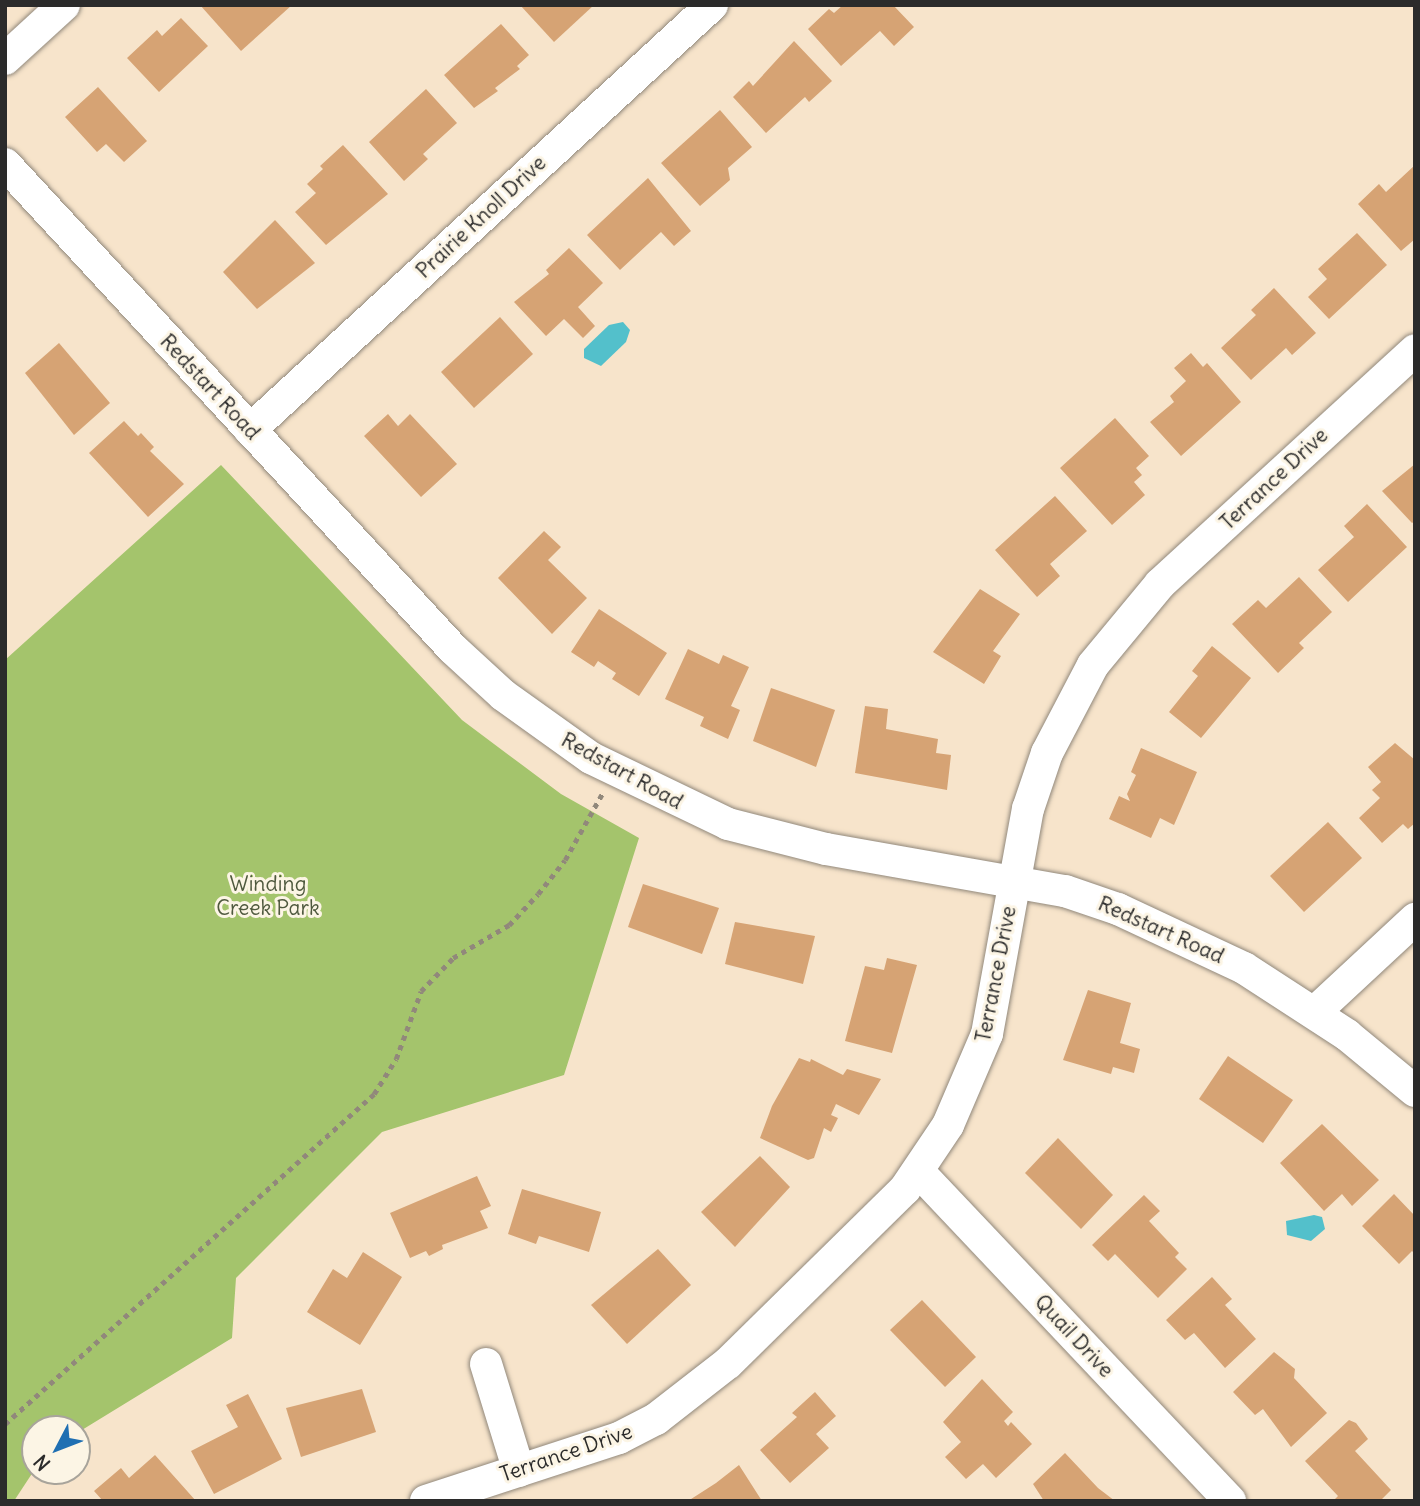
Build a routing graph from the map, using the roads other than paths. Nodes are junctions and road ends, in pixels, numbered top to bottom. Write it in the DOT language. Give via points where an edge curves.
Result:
graph roads {
  1 [pos="64,5"];
  2 [pos="712,5"];
  3 [pos="5,58"];
  4 [pos="5,164"];
  5 [pos="1415,350"];
  6 [pos="250,430"];
  7 [pos="1013,881"];
  8 [pos="1415,919"];
  9 [pos="1315,1012"];
  10 [pos="1415,1091"];
  11 [pos="919,1172"];
  12 [pos="486,1364"];
  13 [pos="519,1471"];
  14 [pos="426,1501"];
  15 [pos="1230,1501"];
  1 -- 3 [label="street"];
  2 -- 6 [label="street, Prairie Knoll Drive"];
  4 -- 6 [label="street, Redstart Road"];
  5 -- 7 [label="street, Terrance Drive" via="1160,584 1105,647 1069,705 1047,753 1028,809"];
  6 -- 7 [label="street, Redstart Road" via="453,649 546,729 613,771 728,824 852,854"];
  7 -- 9 [label="street, Redstart Road" via="1065,891 1179,935"];
  7 -- 11 [label="street, Terrance Drive" via="987,1034 948,1125"];
  8 -- 9 [label="street"];
  9 -- 10 [label="street, Redstart Road"];
  11 -- 13 [label="street, Terrance Drive" via="854,1243 696,1391 619,1438"];
  11 -- 15 [label="street, Quail Drive"];
  12 -- 13 [label="street"];
  13 -- 14 [label="street, Terrance Drive"];
}
